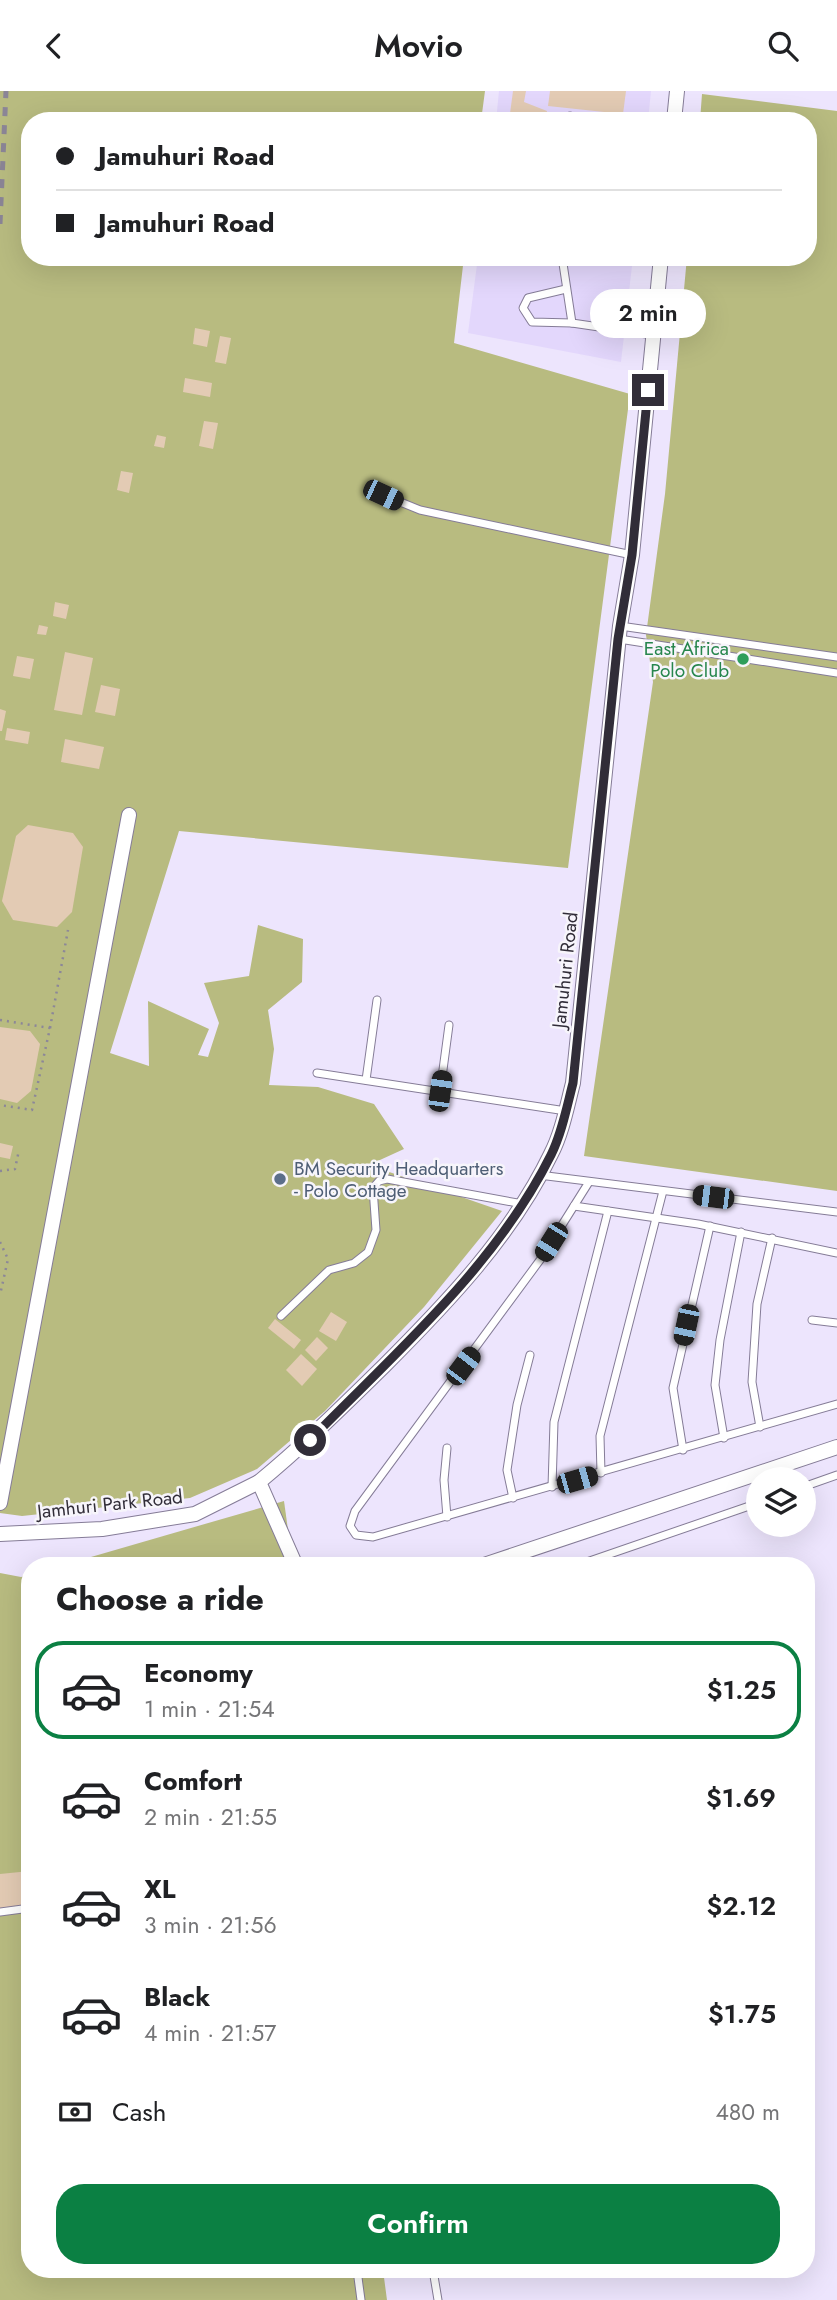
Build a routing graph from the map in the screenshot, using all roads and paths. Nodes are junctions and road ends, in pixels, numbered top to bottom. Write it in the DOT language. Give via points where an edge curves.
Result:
graph roads {
  1 [pos="677,91"];
  2 [pos="675,112"];
  3 [pos="563,266"];
  4 [pos="660,266"];
  5 [pos="566,289"];
  6 [pos="572,323"];
  7 [pos="653,335"];
  8 [pos="383,495"];
  9 [pos="632,555"];
  10 [pos="619,632"];
  11 [pos="837,657"];
  12 [pos="837,673"];
  13 [pos="129,815"];
  14 [pos="68,930"];
  15 [pos="377,1000"];
  16 [pos="0,1020"];
  17 [pos="449,1025"];
  18 [pos="50,1028"];
  19 [pos="317,1073"];
  20 [pos="366,1080"];
  21 [pos="440,1091"];
  22 [pos="0,1105"];
  23 [pos="565,1111"];
  24 [pos="19,1150"];
  25 [pos="0,1171"];
  26 [pos="539,1175"];
  27 [pos="589,1182"];
  28 [pos="663,1191"];
  29 [pos="523,1204"];
  30 [pos="574,1206"];
  31 [pos="608,1211"];
  32 [pos="837,1212"];
  33 [pos="658,1218"];
  34 [pos="710,1226"];
  35 [pos="741,1232"];
  36 [pos="772,1238"];
  37 [pos="0,1242"];
  38 [pos="837,1253"];
  39 [pos="0,1295"];
  40 [pos="281,1317"];
  41 [pos="812,1319"];
  42 [pos="837,1324"];
  43 [pos="530,1355"];
  44 [pos="837,1404"];
  45 [pos="760,1427"];
  46 [pos="724,1438"];
  47 [pos="837,1447"];
  48 [pos="447,1448"];
  49 [pos="683,1450"];
  50 [pos="601,1473"];
  51 [pos="837,1475"];
  52 [pos="259,1482"];
  53 [pos="816,1482"];
  54 [pos="552,1487"];
  55 [pos="513,1498"];
  56 [pos="0,1503"];
  57 [pos="746,1507"];
  58 [pos="447,1517"];
  59 [pos="0,1534"];
  60 [pos="292,1557"];
  61 [pos="508,1557"];
  62 [pos="601,1557"];
  63 [pos="21,1909"];
  64 [pos="0,1912"];
  65 [pos="358,2278"];
  66 [pos="434,2278"];
  67 [pos="361,2300"];
  68 [pos="438,2300"];
  1 -- 2 [label="street"];
  3 -- 5 [label="lane"];
  4 -- 7 [label="street, Jamuhuri Road"];
  5 -- 6 [label="lane"];
  5 -- 6 [label="lane" via="528,298 523,308 532,322"];
  6 -- 7 [label="lane"];
  7 -- 9 [label="street, Jamuhuri Road"];
  8 -- 9 [label="lane" via="420,510"];
  9 -- 10 [label="street, Jamuhuri Road"];
  10 -- 11 [label="lane"];
  10 -- 12 [label="lane"];
  10 -- 23 [label="street, Jamuhuri Road" via="573,1083"];
  13 -- 56 [label="street"];
  14 -- 18 [label="path"];
  15 -- 20 [label="lane"];
  16 -- 18 [label="path"];
  17 -- 21 [label="lane"];
  18 -- 22 [label="path" via="32,1111"];
  19 -- 20 [label="lane"];
  20 -- 21 [label="lane"];
  21 -- 23 [label="lane"];
  23 -- 26 [label="street, Jamuhuri Road" via="552,1153"];
  24 -- 25 [label="path" via="15,1168"];
  26 -- 27 [label="lane"];
  26 -- 29 [label="street, Jamuhuri Road"];
  27 -- 28 [label="lane"];
  27 -- 30 [label="lane"];
  28 -- 32 [label="lane"];
  28 -- 33 [label="lane"];
  29 -- 40 [label="lane" via="379,1181 373,1188 376,1230 368,1252 354,1263 329,1270"];
  29 -- 52 [label="street, Jamuhuri Road" via="484,1257 410,1339 310,1440"];
  30 -- 31 [label="lane"];
  30 -- 58 [label="lane" via="540,1260 355,1511 350,1526 356,1535 373,1538"];
  31 -- 33 [label="lane"];
  31 -- 54 [label="lane" via="554,1422"];
  33 -- 34 [label="lane"];
  33 -- 50 [label="lane" via="600,1436"];
  34 -- 35 [label="lane"];
  34 -- 49 [label="lane" via="673,1388"];
  35 -- 36 [label="lane"];
  35 -- 46 [label="lane" via="715,1385"];
  36 -- 38 [label="lane"];
  36 -- 45 [label="lane" via="757,1304 752,1382"];
  37 -- 39 [label="path" via="8,1259"];
  41 -- 42 [label="lane"];
  43 -- 55 [label="lane" via="507,1470"];
  44 -- 45 [label="lane"];
  45 -- 46 [label="lane"];
  46 -- 49 [label="lane"];
  47 -- 61 [label="street"];
  48 -- 58 [label="lane"];
  49 -- 50 [label="lane"];
  50 -- 54 [label="lane"];
  51 -- 53 [label="lane"];
  52 -- 59 [label="street, Jamhuri Park Road" via="195,1514 102,1528"];
  52 -- 60 [label="street"];
  54 -- 55 [label="lane"];
  55 -- 58 [label="lane"];
  57 -- 62 [label="lane"];
  63 -- 64 [label="lane"];
  65 -- 67 [label="lane"];
  66 -- 68 [label="lane"];
}
